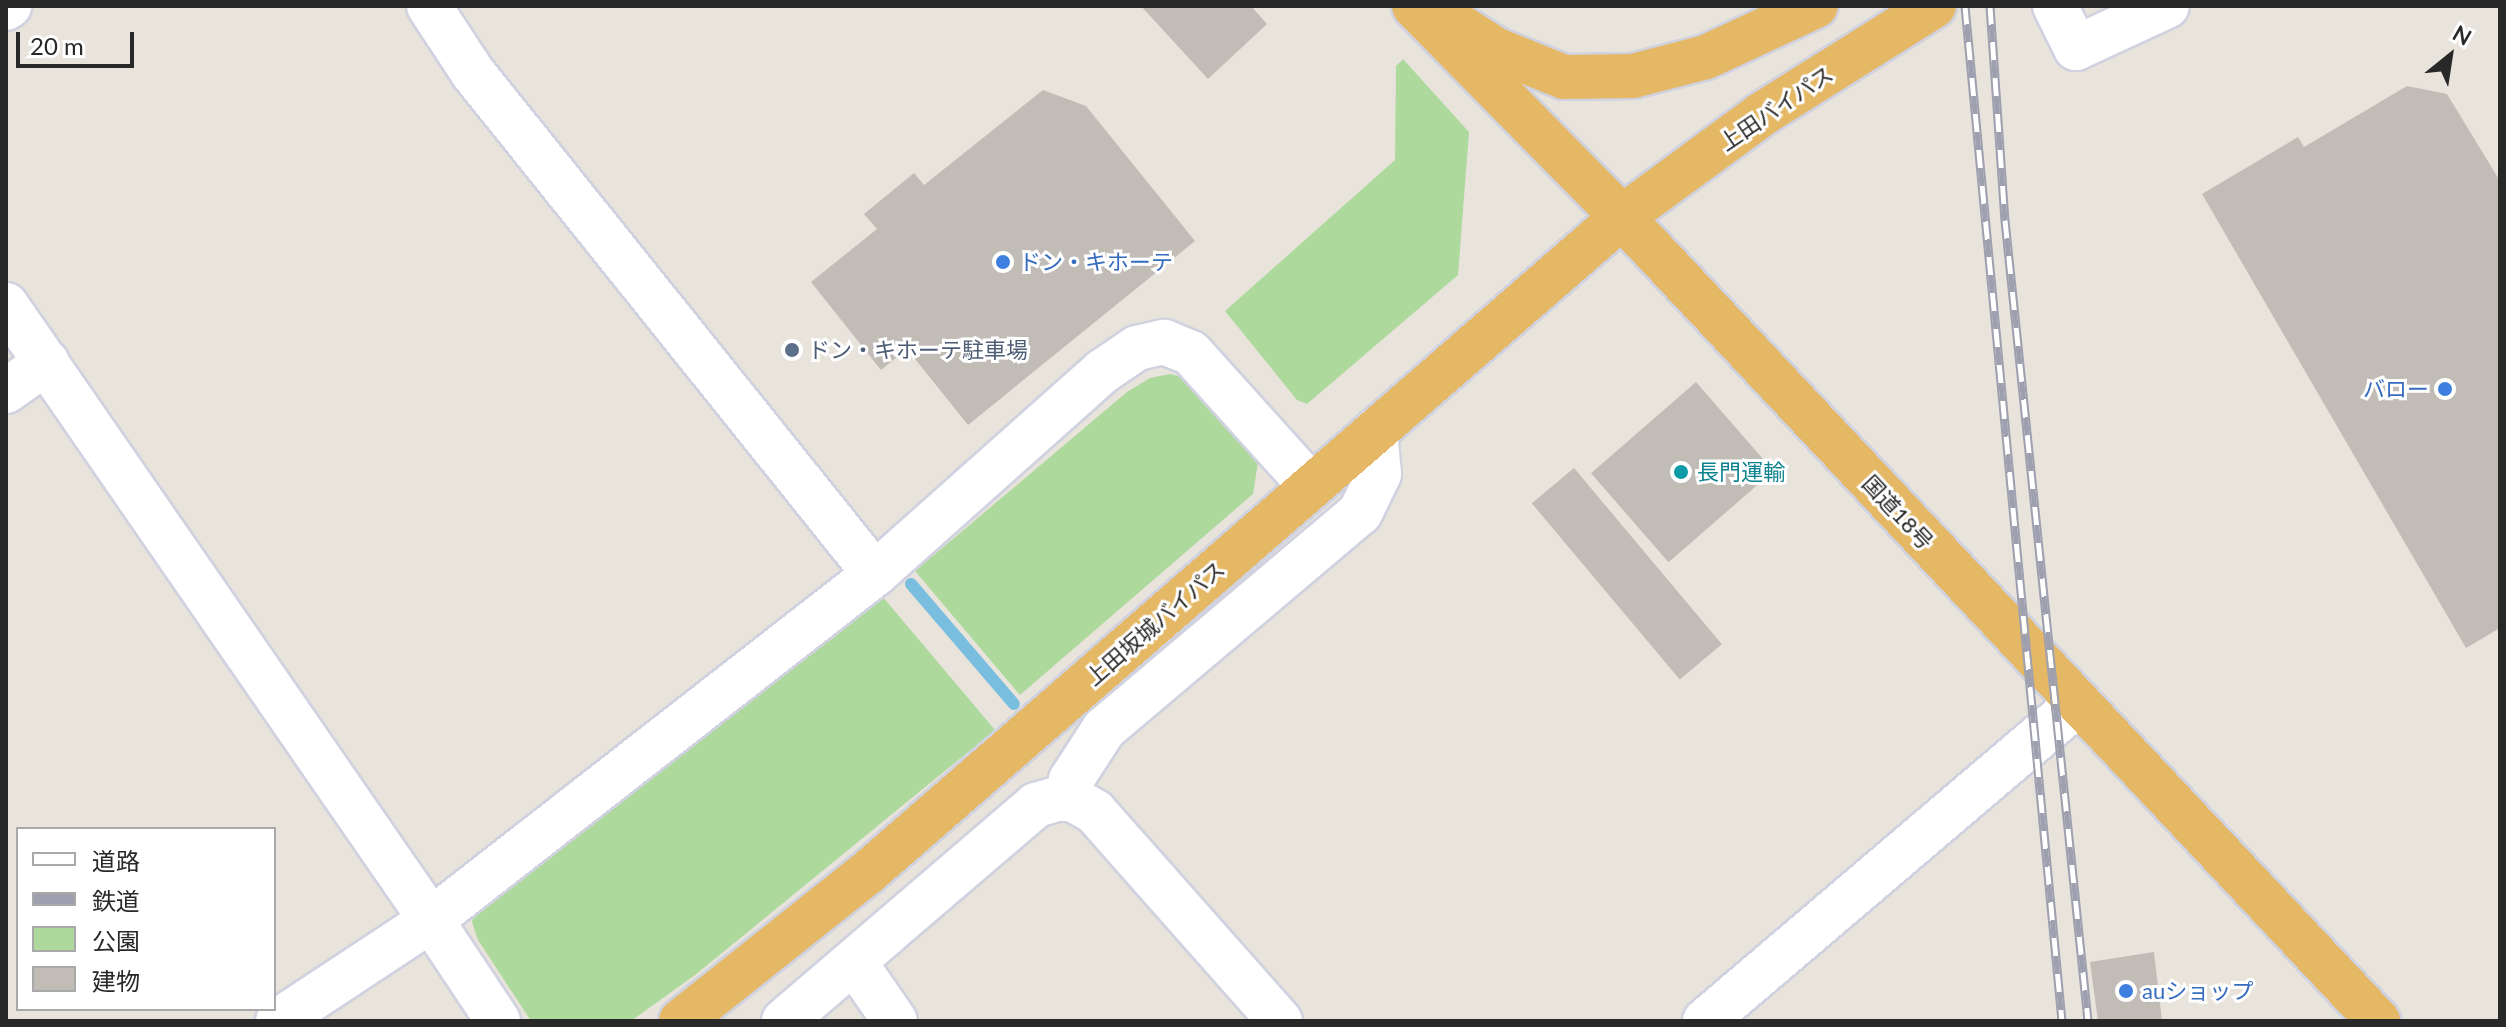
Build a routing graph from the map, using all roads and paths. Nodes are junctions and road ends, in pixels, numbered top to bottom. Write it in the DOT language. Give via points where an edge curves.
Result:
graph roads {
  1 [pos="429,6"];
  2 [pos="1414,6"];
  3 [pos="1428,6"];
  4 [pos="1816,6"];
  5 [pos="1934,6"];
  6 [pos="2055,6"];
  7 [pos="2167,6"];
  8 [pos="1622,217"];
  9 [pos="6,305"];
  10 [pos="47,362"];
  11 [pos="6,391"];
  12 [pos="1375,431"];
  13 [pos="1310,485"];
  14 [pos="875,574"];
  15 [pos="2078,704"];
  16 [pos="1072,799"];
  17 [pos="431,920"];
  18 [pos="855,963"];
  19 [pos="278,1021"];
  20 [pos="498,1021"];
  21 [pos="681,1021"];
  22 [pos="784,1021"];
  23 [pos="895,1021"];
  24 [pos="1280,1021"];
  25 [pos="1705,1021"];
  26 [pos="2378,1021"];
  1 -- 14 [label="street" via="473,73"];
  2 -- 8 [label="highway, 国道18号"];
  3 -- 4 [label="highway" via="1497,50 1564,77 1633,76 1706,57"];
  5 -- 8 [label="highway, 上田バイパス" via="1762,114"];
  6 -- 7 [label="street" via="2076,48"];
  8 -- 12 [label="highway, 上田坂城バイパス"];
  8 -- 15 [label="highway, 国道18号"];
  9 -- 10 [label="street"];
  10 -- 11 [label="street"];
  10 -- 17 [label="street"];
  12 -- 13 [label="highway, 上田坂城バイパス"];
  12 -- 16 [label="street" via="1379,474 1360,513 1104,729 1071,780"];
  13 -- 14 [label="street" via="1191,353 1164,342 1103,371"];
  13 -- 21 [label="highway, 上田坂城バイパス" via="866,874"];
  14 -- 17 [label="street"];
  15 -- 25 [label="street"];
  15 -- 26 [label="highway, 国道18号"];
  16 -- 18 [label="street" via="1036,805"];
  16 -- 24 [label="street" via="1095,812"];
  17 -- 19 [label="street"];
  17 -- 20 [label="street"];
  18 -- 22 [label="street"];
  18 -- 23 [label="street"];
}
